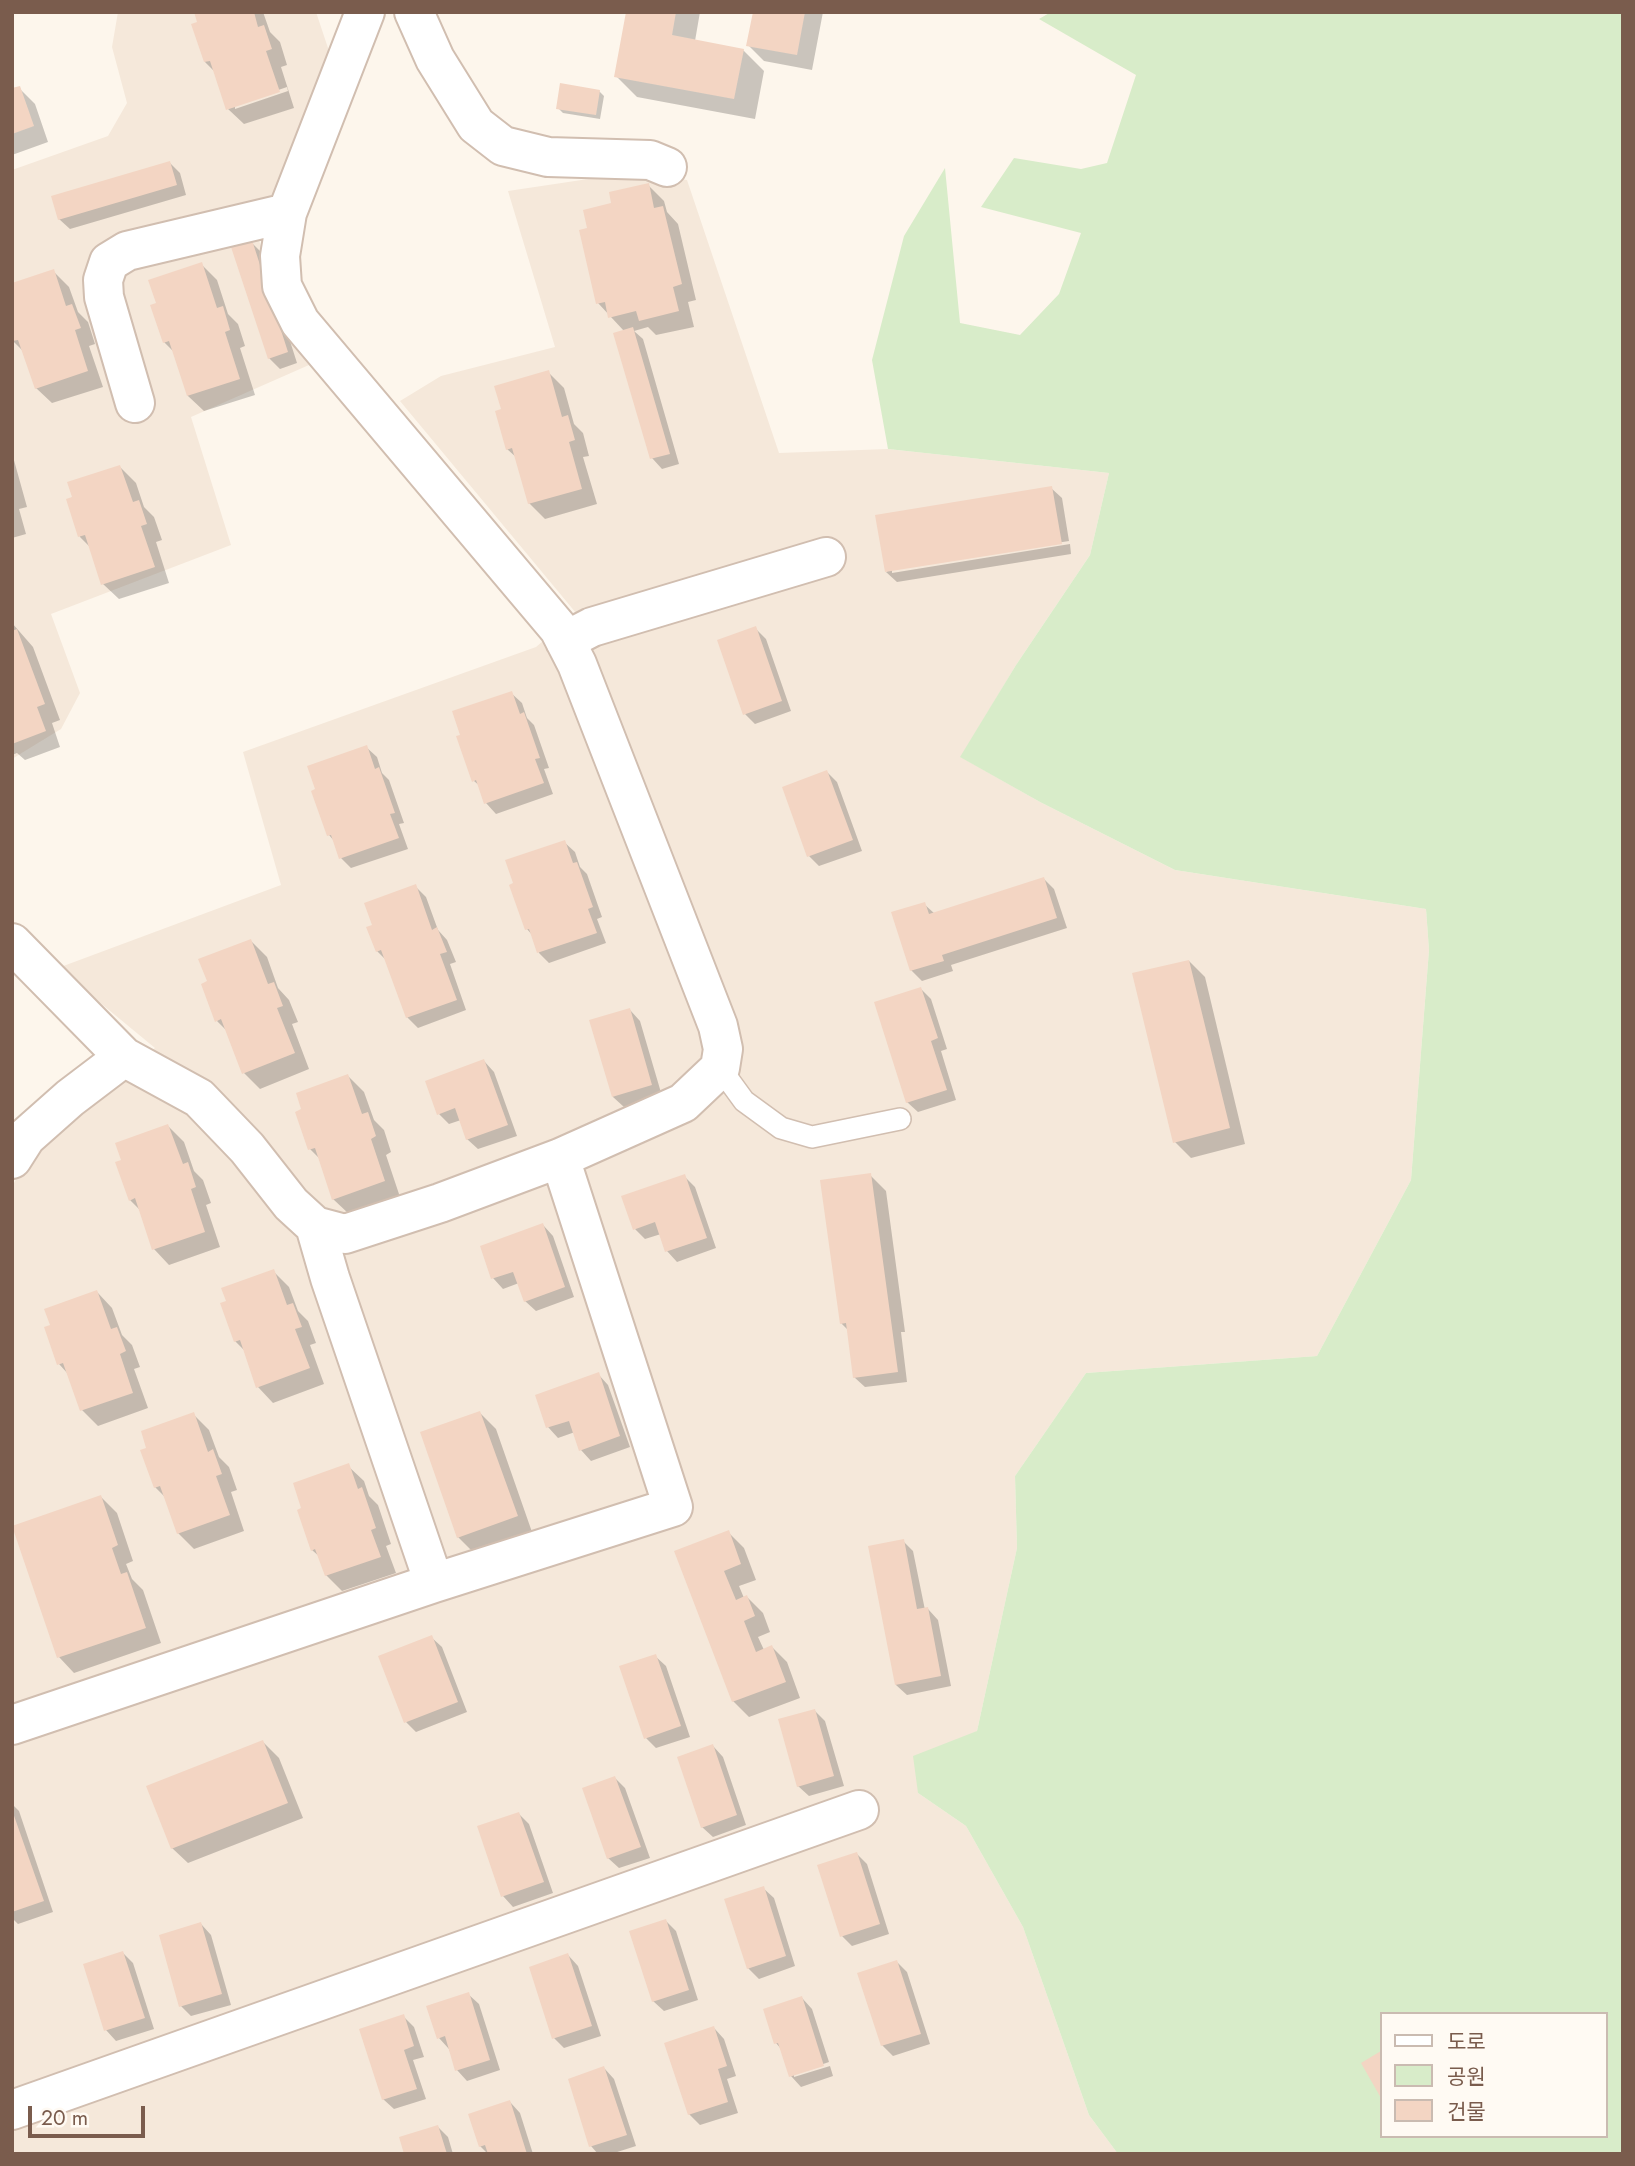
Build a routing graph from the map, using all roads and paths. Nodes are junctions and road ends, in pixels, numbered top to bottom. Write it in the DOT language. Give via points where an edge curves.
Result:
graph roads {
  1 [pos="365,12"];
  2 [pos="414,12"];
  3 [pos="667,167"];
  4 [pos="287,213"];
  5 [pos="135,403"];
  6 [pos="826,557"];
  7 [pos="565,641"];
  8 [pos="12,943"];
  9 [pos="124,1057"];
  10 [pos="720,1068"];
  11 [pos="900,1119"];
  12 [pos="12,1158"];
  13 [pos="561,1158"];
  14 [pos="315,1226"];
  15 [pos="434,1583"];
  16 [pos="12,1725"];
  17 [pos="859,1810"];
  18 [pos="12,2110"];
  1 -- 4 [label="street"];
  2 -- 3 [label="street" via="435,59 475,125 503,146 548,157 650,160"];
  4 -- 5 [label="street" via="127,251 109,262 104,297"];
  4 -- 7 [label="street" via="280,256 282,286 300,322"];
  6 -- 7 [label="street" via="592,627"];
  7 -- 10 [label="street" via="718,1026 723,1049"];
  8 -- 9 [label="street"];
  9 -- 12 [label="street" via="70,1098 26,1138"];
  9 -- 14 [label="street" via="199,1098"];
  10 -- 11 [label="lane" via="744,1101 781,1128 812,1137"];
  10 -- 13 [label="street" via="683,1103"];
  13 -- 14 [label="street" via="345,1234"];
  13 -- 15 [label="street" via="673,1507"];
  14 -- 15 [label="street"];
  15 -- 16 [label="street"];
  17 -- 18 [label="street"];
}
